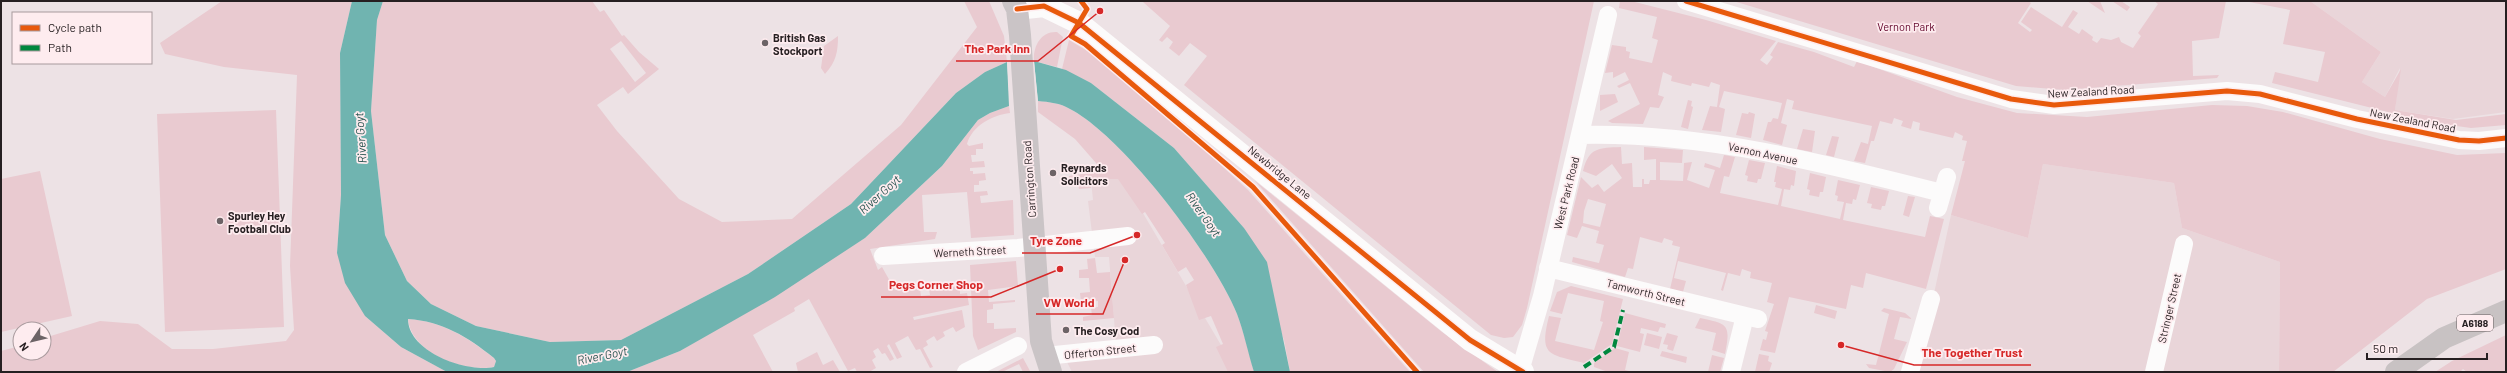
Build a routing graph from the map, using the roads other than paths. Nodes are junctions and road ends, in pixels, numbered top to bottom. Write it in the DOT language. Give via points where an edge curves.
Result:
graph roads {
  1 [pos="1686,1"];
  2 [pos="1047,4"];
  3 [pos="1015,5"];
  4 [pos="1608,15"];
  5 [pos="1580,135"];
  6 [pos="2506,138"];
  7 [pos="1942,193"];
  8 [pos="1128,236"];
  9 [pos="2184,244"];
  10 [pos="1034,245"];
  11 [pos="883,256"];
  12 [pos="1548,268"];
  13 [pos="1931,299"];
  14 [pos="2506,311"];
  15 [pos="1154,345"];
  16 [pos="1018,346"];
  17 [pos="1048,364"];
  18 [pos="1522,371"];
  19 [pos="966,372"];
  20 [pos="1731,372"];
  21 [pos="1910,372"];
  22 [pos="2154,372"];
  23 [pos="2396,372"];
  1 -- 6 [label="street, New Zealand Road" via="2011,99 2054,105 2227,91 2260,94 2357,119 2459,140"];
  2 -- 3 [label="street, Newbridge Lane"];
  2 -- 18 [label="street, Newbridge Lane" via="1096,36 1470,340"];
  3 -- 10 [label="main road, Carrington Road"];
  4 -- 5 [label="street, West Park Road"];
  5 -- 7 [label="street, Vernon Avenue" via="1634,135 1719,143"];
  5 -- 12 [label="street, West Park Road"];
  8 -- 10 [label="street, Werneth Street"];
  9 -- 22 [label="street, Stringer Street"];
  10 -- 11 [label="street, Werneth Street"];
  10 -- 17 [label="main road, Carrington Road" via="1041,341"];
  12 -- 18 [label="street, West Park Road"];
  12 -- 20 [label="street, Tamworth Street" via="1751,317"];
  13 -- 21 [label="street"];
  14 -- 23 [label="main road, A6188" via="2444,338"];
  15 -- 17 [label="street, Offerton Street"];
  16 -- 19 [label="street"];
}
